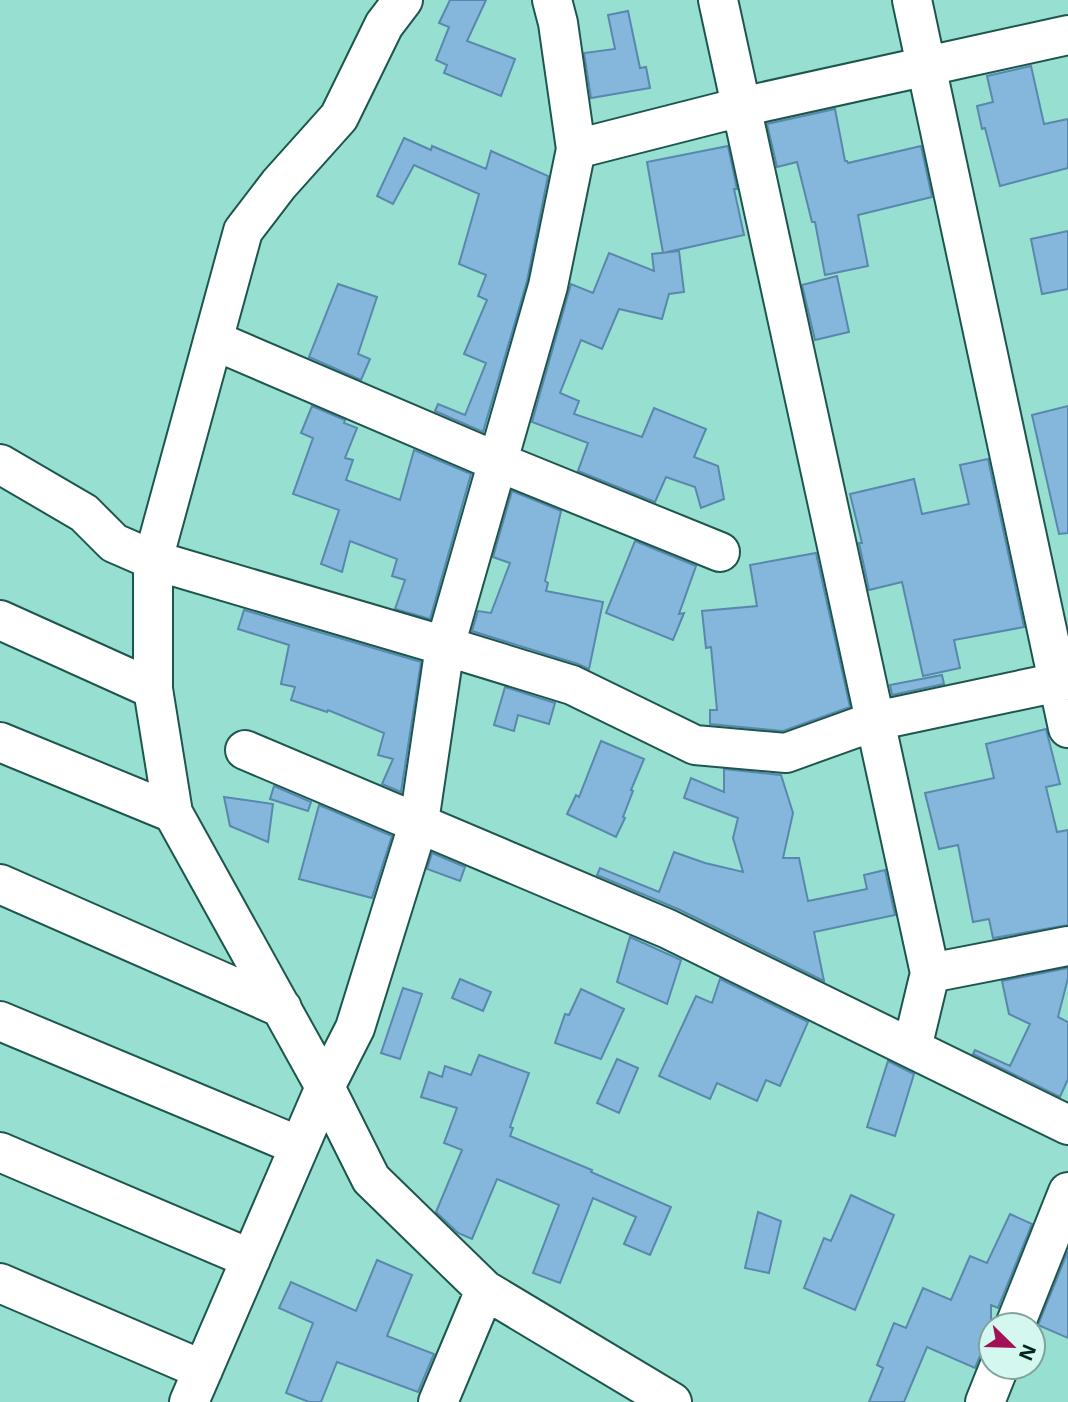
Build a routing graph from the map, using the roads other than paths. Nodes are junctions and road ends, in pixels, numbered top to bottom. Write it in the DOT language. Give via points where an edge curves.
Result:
graph roads {
  1 [pos="402,0"];
  2 [pos="552,0"];
  3 [pos="718,0"];
  4 [pos="912,0"];
  5 [pos="1068,35"];
  6 [pos="926,66"];
  7 [pos="741,107"];
  8 [pos="576,149"];
  9 [pos="213,340"];
  10 [pos="498,462"];
  11 [pos="0,464"];
  12 [pos="720,552"];
  13 [pos="153,560"];
  14 [pos="0,620"];
  15 [pos="445,646"];
  16 [pos="1063,681"];
  17 [pos="153,689"];
  18 [pos="875,721"];
  19 [pos="1068,728"];
  20 [pos="0,742"];
  21 [pos="245,750"];
  22 [pos="173,813"];
  23 [pos="419,822"];
  24 [pos="0,884"];
  25 [pos="1068,946"];
  26 [pos="930,973"];
  27 [pos="282,1009"];
  28 [pos="0,1021"];
  29 [pos="912,1048"];
  30 [pos="325,1087"];
  31 [pos="1068,1125"];
  32 [pos="299,1146"];
  33 [pos="0,1152"];
  34 [pos="1068,1192"];
  35 [pos="251,1259"];
  36 [pos="0,1283"];
  37 [pos="485,1290"];
  38 [pos="1021,1311"];
  39 [pos="993,1381"];
  40 [pos="196,1386"];
  41 [pos="438,1402"];
  42 [pos="672,1402"];
  43 [pos="985,1402"];
  1 -- 9 [label="street" via="384,25 339,117 243,231"];
  2 -- 8 [label="street"];
  3 -- 7 [label="street"];
  4 -- 6 [label="street"];
  5 -- 6 [label="street"];
  6 -- 7 [label="street"];
  6 -- 16 [label="street"];
  7 -- 8 [label="street"];
  7 -- 18 [label="street"];
  8 -- 10 [label="street" via="548,286"];
  9 -- 10 [label="street"];
  9 -- 13 [label="street"];
  10 -- 12 [label="street"];
  10 -- 15 [label="street"];
  11 -- 13 [label="street" via="84,513 114,543"];
  13 -- 15 [label="street"];
  13 -- 17 [label="street"];
  14 -- 17 [label="street"];
  15 -- 18 [label="street" via="572,685 695,745 786,753"];
  15 -- 23 [label="street"];
  16 -- 18 [label="street"];
  16 -- 19 [label="street"];
  17 -- 22 [label="street"];
  18 -- 26 [label="street"];
  20 -- 22 [label="street"];
  21 -- 23 [label="street"];
  22 -- 27 [label="street"];
  23 -- 29 [label="street" via="668,929"];
  23 -- 30 [label="street" via="355,1028"];
  24 -- 27 [label="street"];
  25 -- 26 [label="street"];
  26 -- 29 [label="street"];
  27 -- 30 [label="street"];
  28 -- 32 [label="street"];
  29 -- 31 [label="street"];
  30 -- 32 [label="street"];
  30 -- 37 [label="street" via="371,1179"];
  32 -- 35 [label="street"];
  33 -- 35 [label="street"];
  34 -- 38 [label="street"];
  35 -- 40 [label="street"];
  36 -- 40 [label="street"];
  37 -- 41 [label="street"];
  37 -- 42 [label="street"];
  39 -- 43 [label="street"];
}
